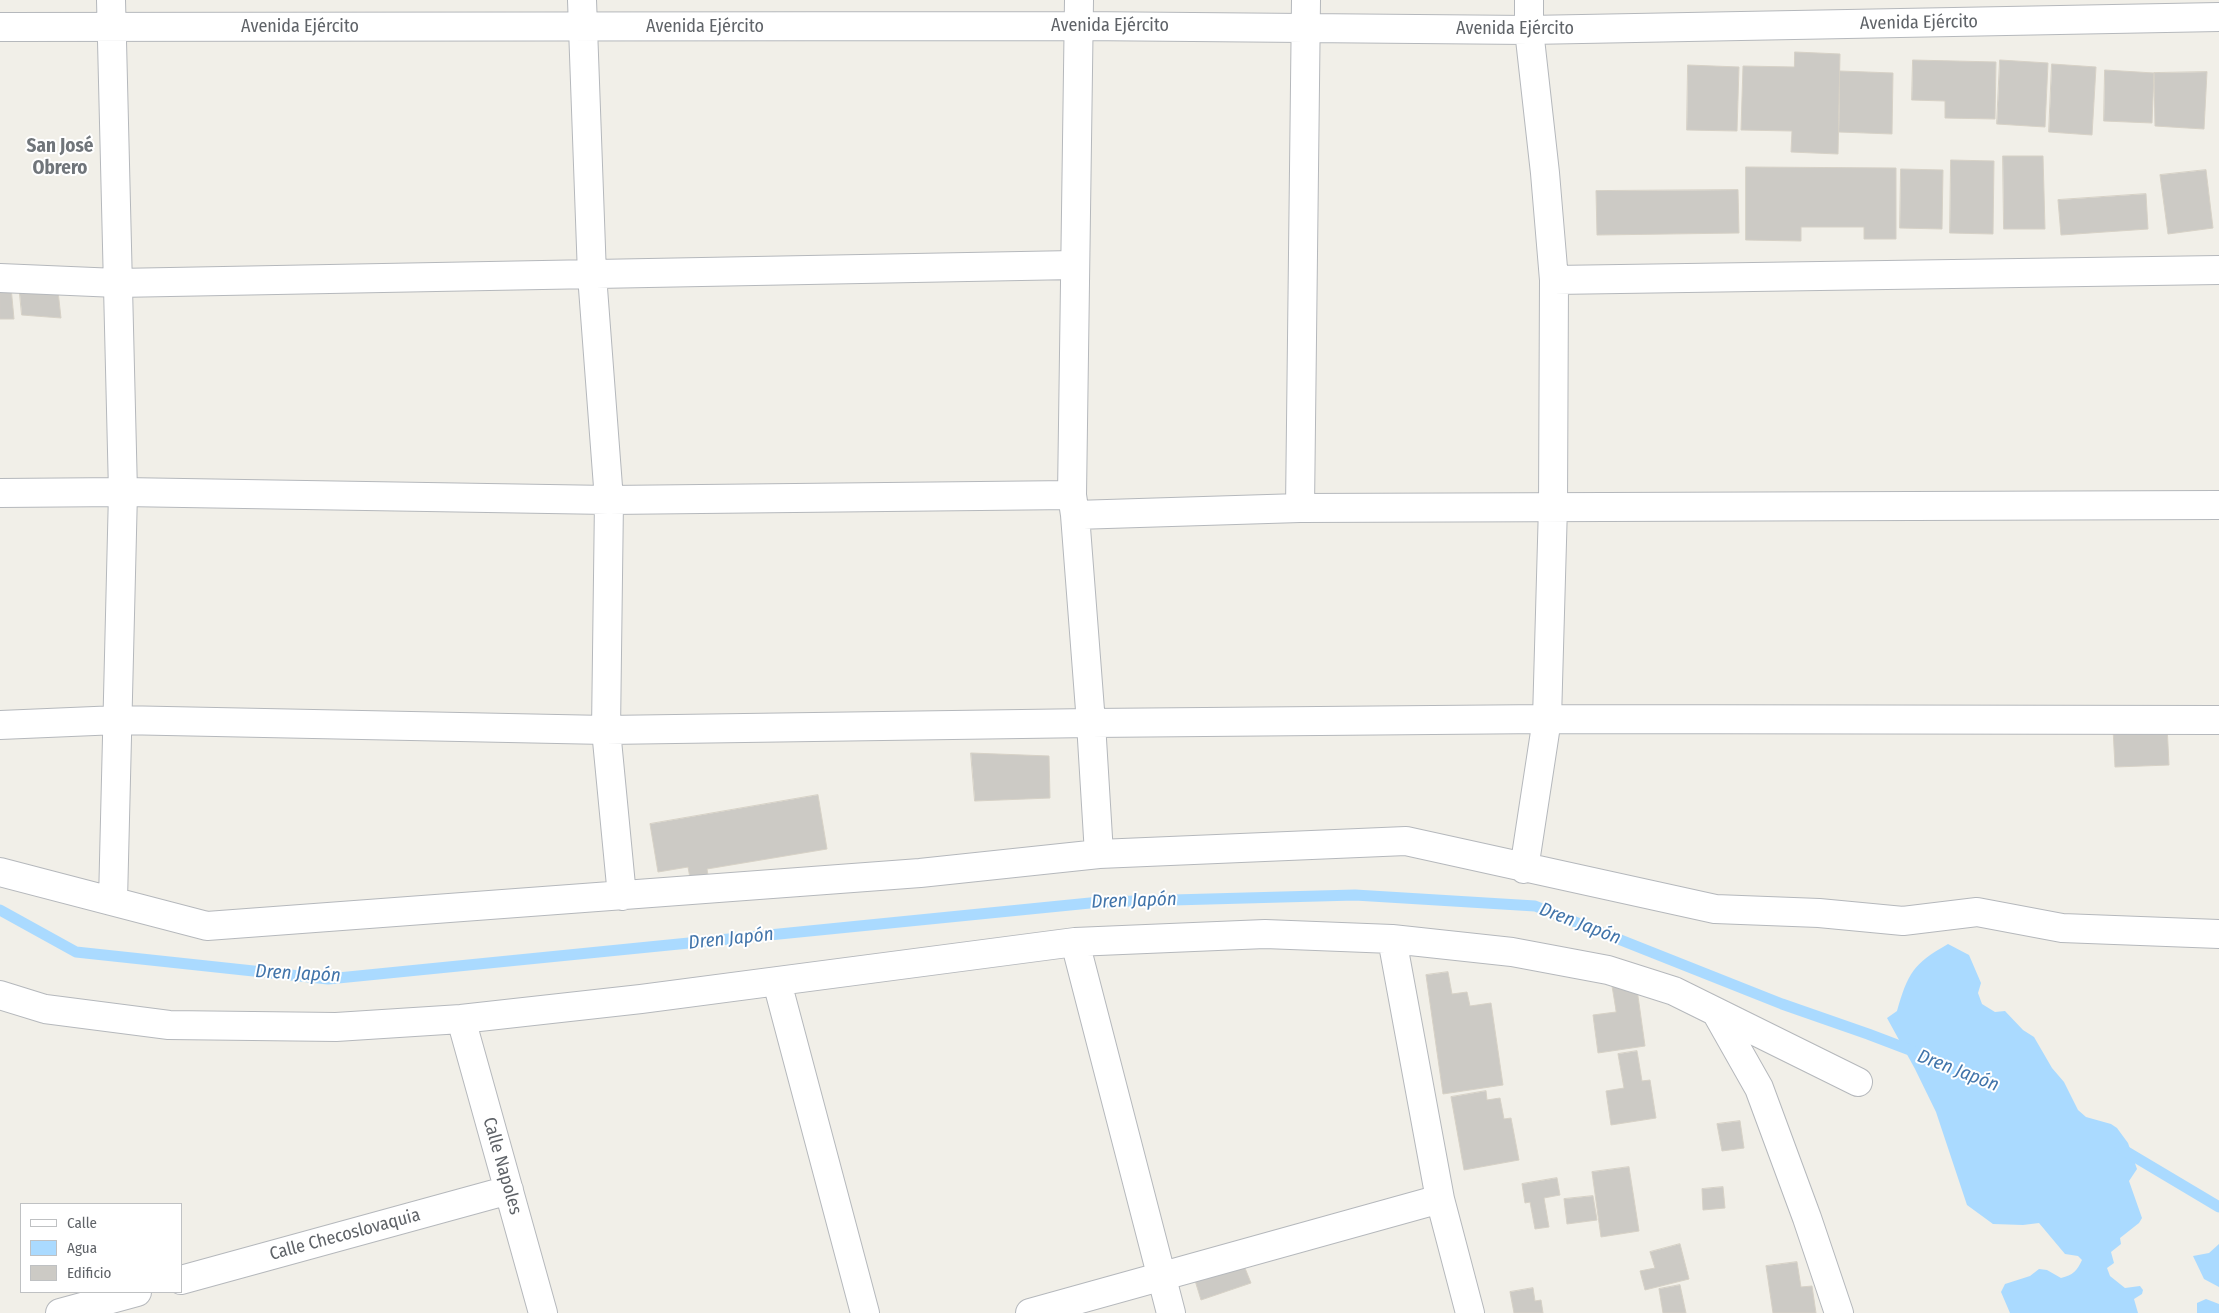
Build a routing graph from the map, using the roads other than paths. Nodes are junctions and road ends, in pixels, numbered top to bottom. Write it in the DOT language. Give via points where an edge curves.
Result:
graph roads {
  1 [pos="111,0"];
  2 [pos="582,0"];
  3 [pos="1306,0"];
  4 [pos="1529,0"];
  5 [pos="1080,13"];
  6 [pos="2219,17"];
  7 [pos="0,27"];
  8 [pos="583,27"];
  9 [pos="111,28"];
  10 [pos="1307,28"];
  11 [pos="1528,30"];
  12 [pos="1074,265"];
  13 [pos="2219,270"];
  14 [pos="592,275"];
  15 [pos="0,278"];
  16 [pos="1554,280"];
  17 [pos="117,282"];
  18 [pos="123,492"];
  19 [pos="0,493"];
  20 [pos="609,500"];
  21 [pos="1074,505"];
  22 [pos="2219,505"];
  23 [pos="1553,506"];
  24 [pos="1300,508"];
  25 [pos="1546,719"];
  26 [pos="118,720"];
  27 [pos="2219,720"];
  28 [pos="1091,722"];
  29 [pos="0,725"];
  30 [pos="606,730"];
  31 [pos="1099,854"];
  32 [pos="1524,868"];
  33 [pos="0,872"];
  34 [pos="622,896"];
  35 [pos="113,901"];
  36 [pos="2219,934"];
  37 [pos="1392,939"];
  38 [pos="1075,942"];
  39 [pos="777,982"];
  40 [pos="0,995"];
  41 [pos="1716,1012"];
  42 [pos="461,1019"];
  43 [pos="1858,1082"];
  44 [pos="509,1190"];
  45 [pos="1440,1199"];
  46 [pos="1161,1276"];
  47 [pos="182,1280"];
  48 [pos="133,1293"];
  49 [pos="60,1313"];
  50 [pos="543,1313"];
  51 [pos="865,1313"];
  52 [pos="1030,1313"];
  53 [pos="1171,1313"];
  54 [pos="1470,1313"];
  55 [pos="1838,1313"];
  1 -- 9 [label="street"];
  2 -- 8 [label="street"];
  3 -- 10 [label="street"];
  4 -- 11 [label="street"];
  5 -- 8 [label="street, Avenida Ejército"];
  5 -- 10 [label="street, Avenida Ejército"];
  5 -- 12 [label="street"];
  6 -- 11 [label="street, Avenida Ejército"];
  7 -- 9 [label="street, Avenida Ejército"];
  8 -- 9 [label="street, Avenida Ejército"];
  8 -- 14 [label="street"];
  9 -- 17 [label="street"];
  10 -- 11 [label="street, Avenida Ejército"];
  10 -- 24 [label="street"];
  11 -- 16 [label="street"];
  12 -- 14 [label="street"];
  12 -- 21 [label="street"];
  13 -- 16 [label="street"];
  14 -- 17 [label="street"];
  14 -- 20 [label="street"];
  15 -- 17 [label="street"];
  16 -- 23 [label="street"];
  17 -- 18 [label="street"];
  18 -- 19 [label="street"];
  18 -- 20 [label="street"];
  18 -- 26 [label="street"];
  20 -- 21 [label="street"];
  20 -- 30 [label="street"];
  21 -- 24 [label="street"];
  21 -- 28 [label="street"];
  22 -- 23 [label="street"];
  23 -- 24 [label="street"];
  23 -- 25 [label="street"];
  25 -- 27 [label="street"];
  25 -- 28 [label="street"];
  25 -- 32 [label="street"];
  26 -- 29 [label="street"];
  26 -- 30 [label="street"];
  26 -- 35 [label="street"];
  28 -- 30 [label="street"];
  28 -- 31 [label="street"];
  30 -- 34 [label="street"];
  31 -- 32 [label="street" via="1406,841"];
  31 -- 34 [label="street" via="920,873"];
  32 -- 36 [label="street" via="1715,909 1819,913 1903,921 1977,912 2062,928"];
  33 -- 35 [label="street"];
  34 -- 35 [label="street" via="206,926"];
  37 -- 38 [label="street" via="1265,934"];
  37 -- 41 [label="street" via="1512,952 1608,970 1674,991"];
  37 -- 45 [label="street"];
  38 -- 39 [label="street"];
  38 -- 46 [label="street"];
  39 -- 42 [label="street"];
  39 -- 51 [label="street"];
  40 -- 42 [label="street" via="44,1009 168,1025 336,1027"];
  41 -- 43 [label="street"];
  41 -- 55 [label="street" via="1758,1088 1807,1218"];
  42 -- 44 [label="street, Calle Napoles"];
  44 -- 47 [label="street, Calle Checoslovaquia"];
  44 -- 50 [label="street, Calle Napoles"];
  45 -- 46 [label="street"];
  45 -- 54 [label="street"];
  46 -- 52 [label="street"];
  46 -- 53 [label="street"];
  48 -- 49 [label="street"];
}
